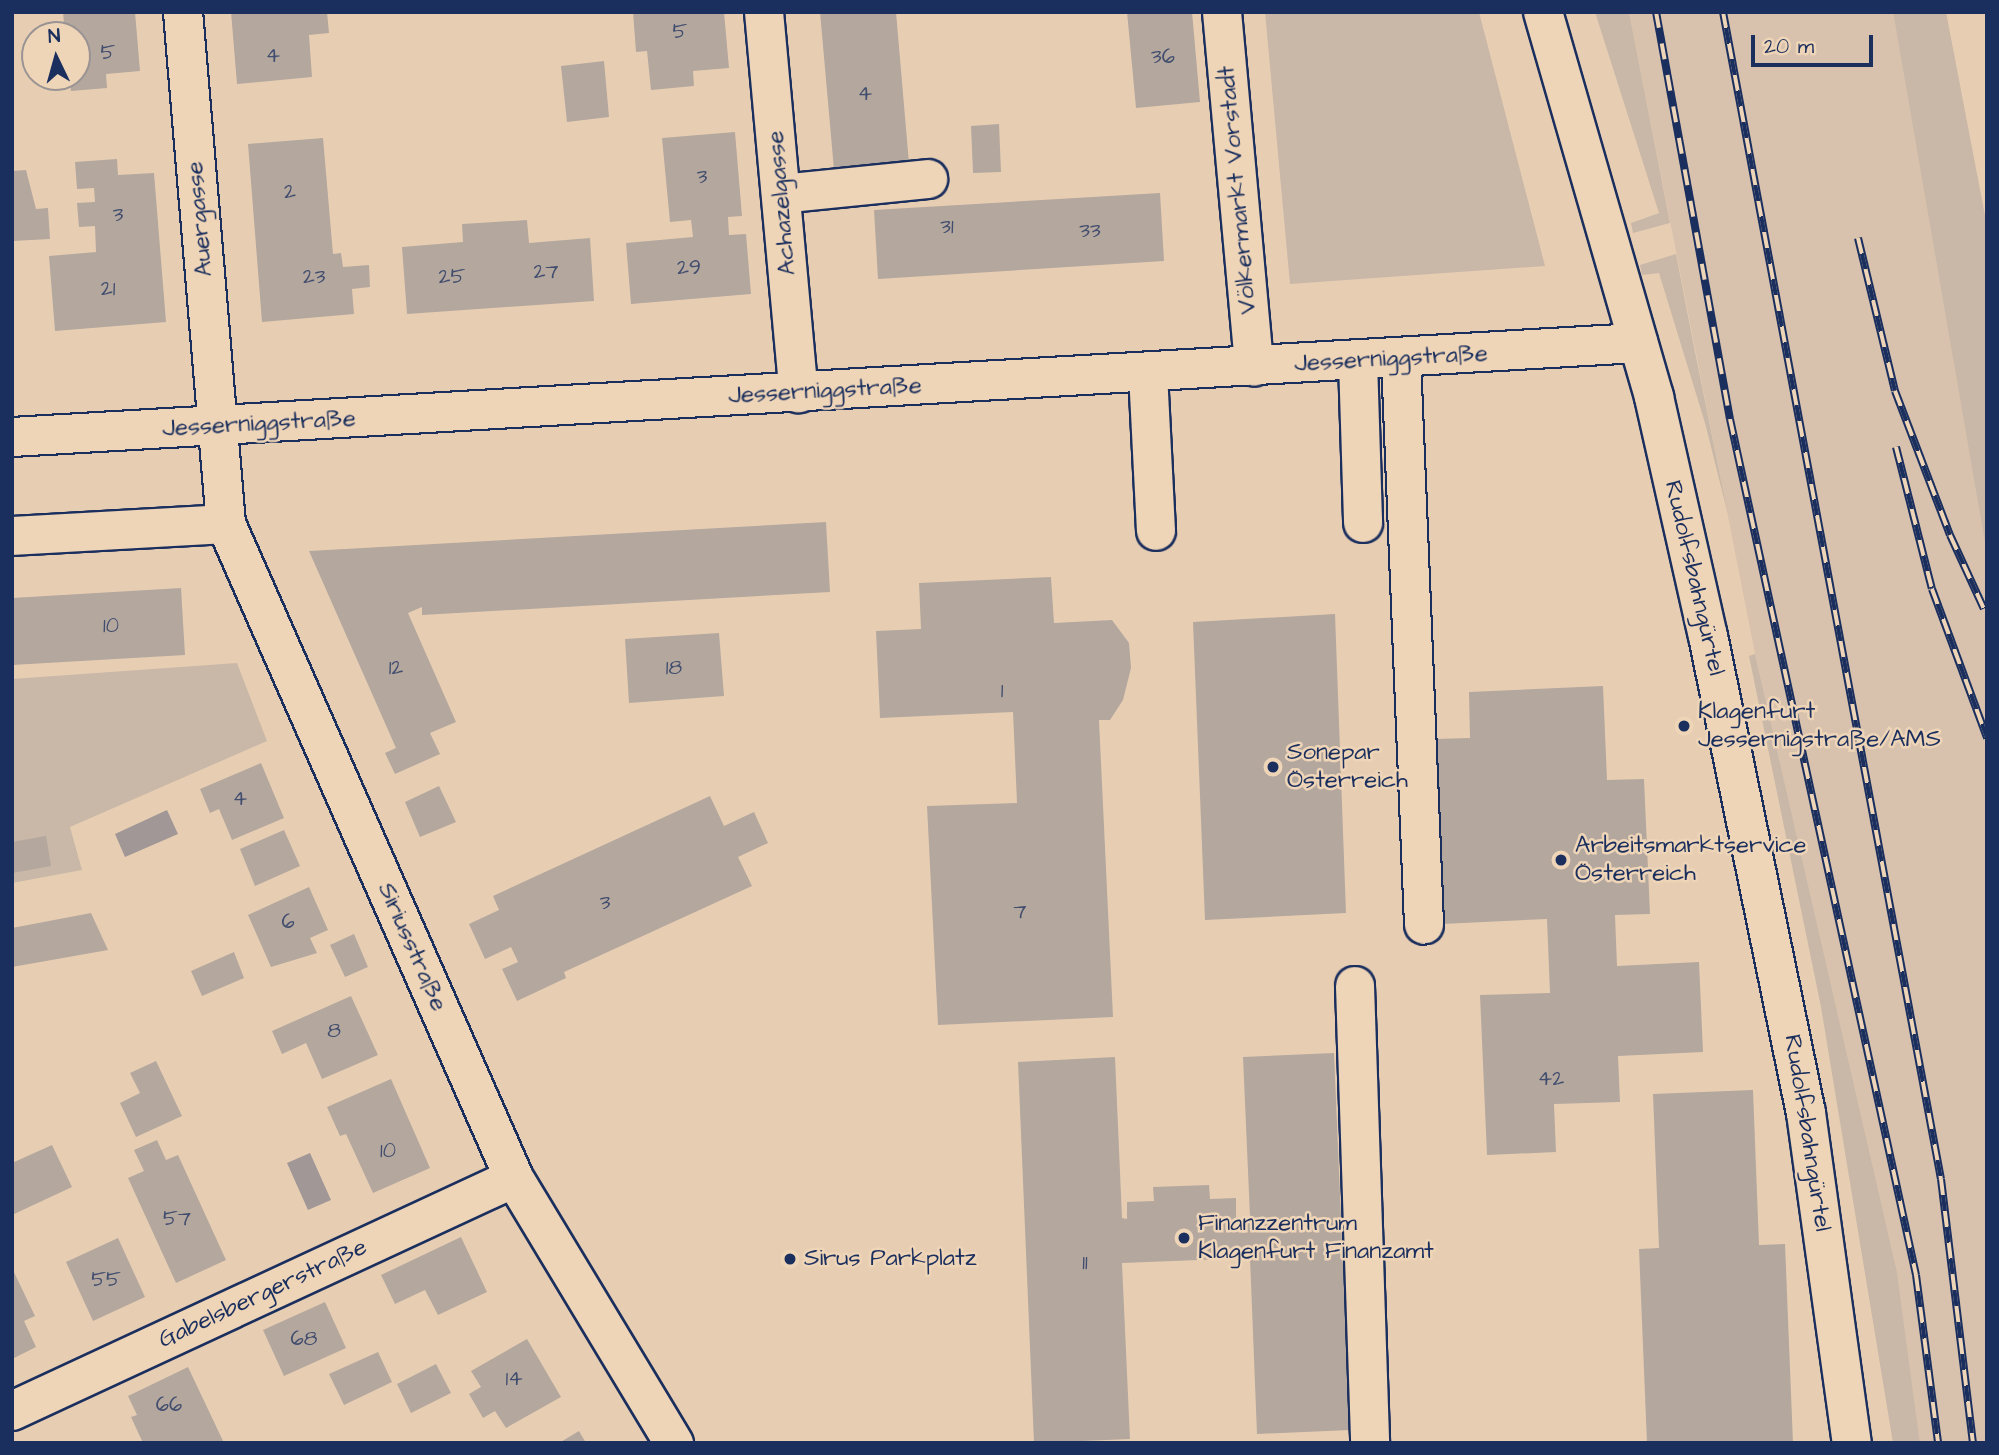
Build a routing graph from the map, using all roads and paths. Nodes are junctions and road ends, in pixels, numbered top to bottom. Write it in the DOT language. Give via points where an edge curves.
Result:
graph roads {
  1 [pos="183,12"];
  2 [pos="764,12"];
  3 [pos="1222,12"];
  4 [pos="1543,12"];
  5 [pos="928,179"];
  6 [pos="781,194"];
  7 [pos="1638,343"];
  8 [pos="1401,359"];
  9 [pos="1358,361"];
  10 [pos="1254,367"];
  11 [pos="1148,373"];
  12 [pos="799,393"];
  13 [pos="218,426"];
  14 [pos="12,438"];
  15 [pos="1363,523"];
  16 [pos="226,524"];
  17 [pos="1156,531"];
  18 [pos="12,536"];
  19 [pos="1424,925"];
  20 [pos="1355,986"];
  21 [pos="514,1178"];
  22 [pos="12,1411"];
  23 [pos="674,1443"];
  24 [pos="1370,1443"];
  25 [pos="1852,1443"];
  1 -- 13 [label="street, Auergasse"];
  2 -- 6 [label="street, Achazelgasse"];
  3 -- 10 [label="street, Völkermarkt Vorstadt"];
  4 -- 7 [label="street, Rudolfsbahngürtel"];
  5 -- 6 [label="street"];
  6 -- 12 [label="street, Achazelgasse"];
  7 -- 8 [label="street, Jesserniggstraße"];
  7 -- 25 [label="street, Rudolfsbahngürtel" via="1769,920 1806,1113"];
  8 -- 9 [label="street, Jesserniggstraße"];
  8 -- 19 [label="street"];
  9 -- 10 [label="street, Jesserniggstraße"];
  9 -- 15 [label="street"];
  10 -- 11 [label="street, Jesserniggstraße"];
  11 -- 12 [label="street, Jesserniggstraße"];
  11 -- 17 [label="street"];
  12 -- 13 [label="street, Jesserniggstraße"];
  13 -- 14 [label="street, Jesserniggstraße"];
  13 -- 16 [label="street, Siriusstraße"];
  16 -- 18 [label="street"];
  16 -- 21 [label="street, Siriusstraße"];
  20 -- 24 [label="street"];
  21 -- 22 [label="street, Gabelsbergerstraße"];
  21 -- 23 [label="street, Siriusstraße"];
}
